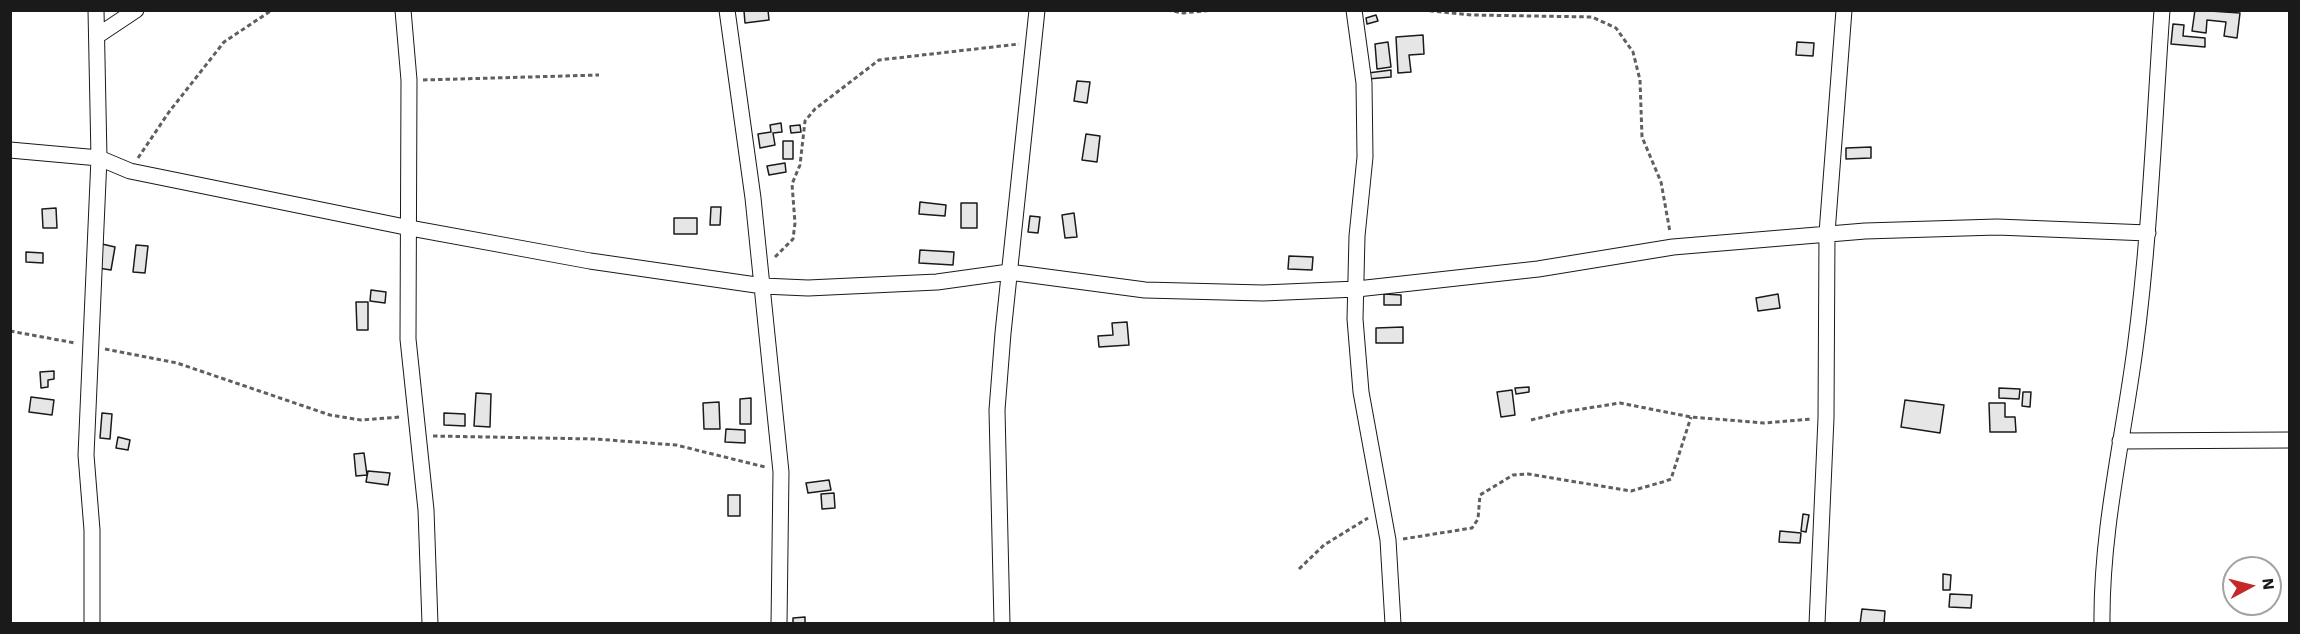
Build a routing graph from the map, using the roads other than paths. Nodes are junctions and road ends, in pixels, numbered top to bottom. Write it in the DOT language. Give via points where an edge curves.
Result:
graph roads {
  1 [pos="96,10"];
  2 [pos="136,10"];
  3 [pos="403,10"];
  4 [pos="727,10"];
  5 [pos="1037,10"];
  6 [pos="1354,10"];
  7 [pos="1844,10"];
  8 [pos="2162,10"];
  9 [pos="97,36"];
  10 [pos="10,150"];
  11 [pos="99,158"];
  12 [pos="410,228"];
  13 [pos="1827,233"];
  14 [pos="2148,233"];
  15 [pos="1009,272"];
  16 [pos="763,286"];
  17 [pos="1357,289"];
  18 [pos="2289,440"];
  19 [pos="2120,441"];
  20 [pos="92,624"];
  21 [pos="430,624"];
  22 [pos="779,624"];
  23 [pos="1002,624"];
  24 [pos="1393,624"];
  25 [pos="1817,624"];
  26 [pos="2102,624"];
  1 -- 9 [label="street"];
  2 -- 9 [label="street"];
  3 -- 12 [label="street" via="409,80"];
  4 -- 16 [label="street"];
  5 -- 15 [label="street"];
  6 -- 17 [label="street" via="1364,83 1365,157 1357,236"];
  7 -- 13 [label="street"];
  8 -- 14 [label="street"];
  9 -- 11 [label="street"];
  10 -- 11 [label="street"];
  11 -- 12 [label="street" via="130,171"];
  11 -- 20 [label="street" via="86,454 92,530"];
  12 -- 16 [label="street" via="590,261"];
  12 -- 21 [label="street" via="408,339 426,510"];
  13 -- 14 [label="street" via="1997,227"];
  13 -- 17 [label="street" via="1673,247 1538,268"];
  13 -- 25 [label="street" via="1826,418"];
  14 -- 19 [label="street"];
  15 -- 16 [label="street" via="898,285"];
  15 -- 17 [label="street" via="1099,286 1180,292"];
  15 -- 23 [label="street" via="997,410"];
  16 -- 22 [label="street" via="781,472"];
  17 -- 24 [label="street" via="1355,319 1361,392 1388,540"];
  18 -- 19 [label="street"];
  19 -- 26 [label="street" via="2107,533"];
}
